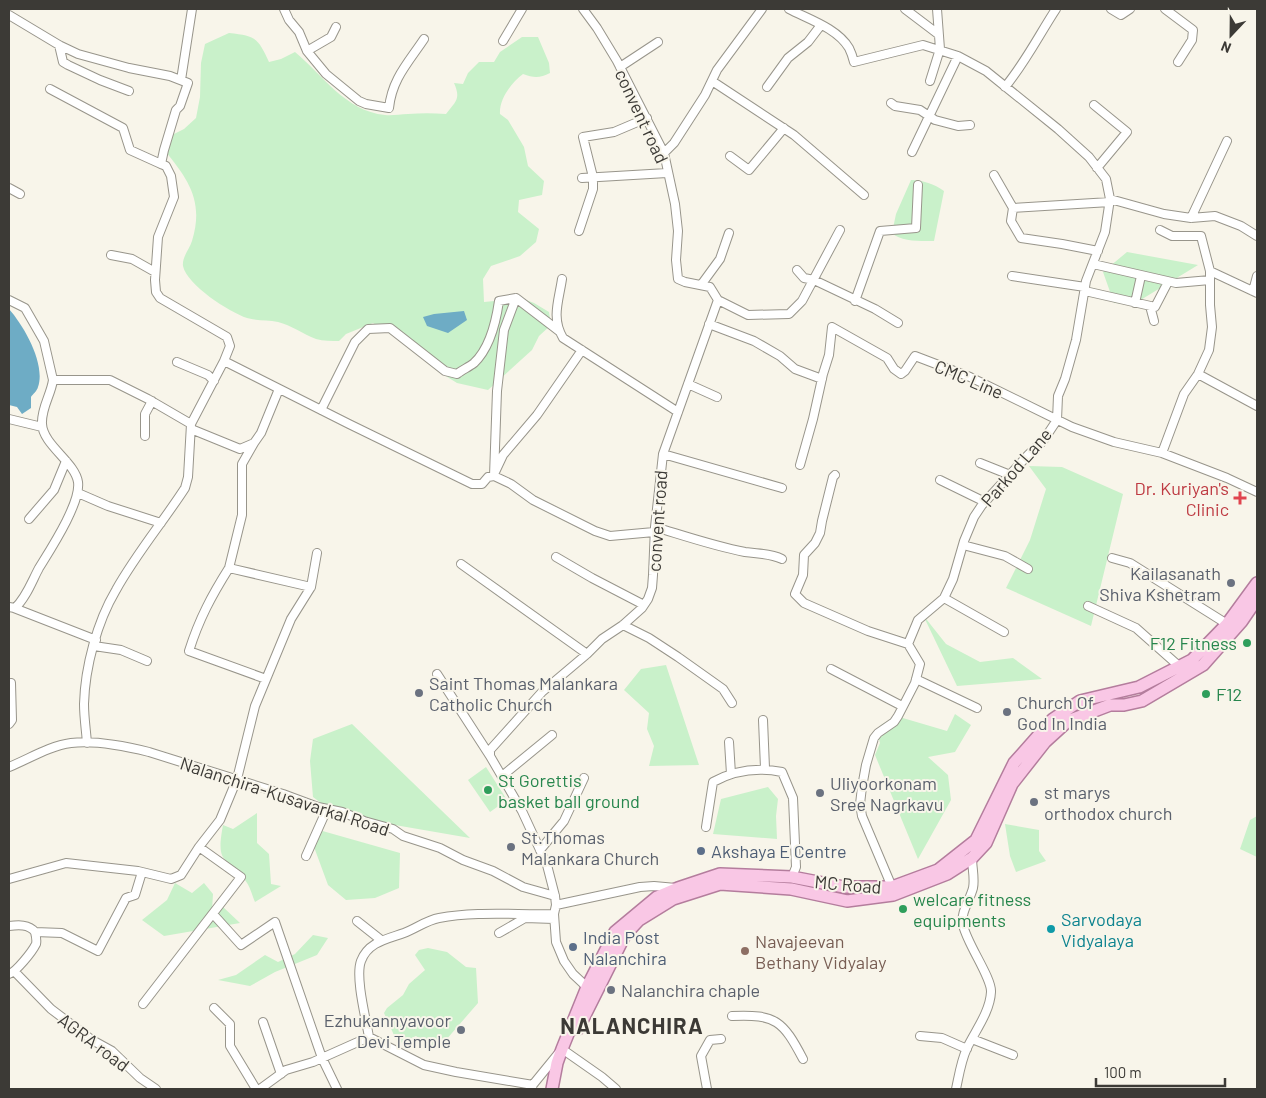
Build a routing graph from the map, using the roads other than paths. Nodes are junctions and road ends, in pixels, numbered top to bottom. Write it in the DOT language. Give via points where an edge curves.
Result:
graph roads {
  1 [pos="192,9"];
  2 [pos="284,9"];
  3 [pos="522,9"];
  4 [pos="584,9"];
  5 [pos="762,9"];
  6 [pos="789,9"];
  7 [pos="905,9"];
  8 [pos="937,9"];
  9 [pos="1056,9"];
  10 [pos="1112,9"];
  11 [pos="1130,9"];
  12 [pos="1164,9"];
  13 [pos="9,15"];
  14 [pos="821,25"];
  15 [pos="336,27"];
  16 [pos="938,34"];
  17 [pos="424,39"];
  18 [pos="503,41"];
  19 [pos="658,42"];
  20 [pos="59,45"];
  21 [pos="940,50"];
  22 [pos="307,51"];
  23 [pos="958,56"];
  24 [pos="1178,62"];
  25 [pos="620,67"];
  26 [pos="181,80"];
  27 [pos="712,81"];
  28 [pos="930,81"];
  29 [pos="767,87"];
  30 [pos="1005,87"];
  31 [pos="50,89"];
  32 [pos="130,91"];
  33 [pos="891,103"];
  34 [pos="1094,105"];
  35 [pos="929,116"];
  36 [pos="647,118"];
  37 [pos="970,125"];
  38 [pos="784,128"];
  39 [pos="1227,141"];
  40 [pos="912,152"];
  41 [pos="664,153"];
  42 [pos="730,156"];
  43 [pos="161,164"];
  44 [pos="1097,168"];
  45 [pos="668,173"];
  46 [pos="994,176"];
  47 [pos="593,177"];
  48 [pos="582,178"];
  49 [pos="918,185"];
  50 [pos="9,188"];
  51 [pos="20,194"];
  52 [pos="864,196"];
  53 [pos="1110,201"];
  54 [pos="1013,208"];
  55 [pos="1191,218"];
  56 [pos="840,230"];
  57 [pos="1160,230"];
  58 [pos="579,231"];
  59 [pos="729,233"];
  60 [pos="1257,236"];
  61 [pos="1098,251"];
  62 [pos="111,255"];
  63 [pos="1093,264"];
  64 [pos="796,270"];
  65 [pos="1210,271"];
  66 [pos="155,272"];
  67 [pos="1012,276"];
  68 [pos="1141,276"];
  69 [pos="1257,276"];
  70 [pos="562,280"];
  71 [pos="814,280"];
  72 [pos="1210,280"];
  73 [pos="1168,282"];
  74 [pos="701,285"];
  75 [pos="1085,289"];
  76 [pos="1255,292"];
  77 [pos="516,298"];
  78 [pos="9,300"];
  79 [pos="718,300"];
  80 [pos="856,300"];
  81 [pos="1136,303"];
  82 [pos="1150,306"];
  83 [pos="1154,321"];
  84 [pos="898,323"];
  85 [pos="709,324"];
  86 [pos="559,332"];
  87 [pos="582,350"];
  88 [pos="224,361"];
  89 [pos="177,362"];
  90 [pos="1198,374"];
  91 [pos="822,379"];
  92 [pos="53,380"];
  93 [pos="214,381"];
  94 [pos="688,384"];
  95 [pos="279,389"];
  96 [pos="717,397"];
  97 [pos="152,401"];
  98 [pos="1257,406"];
  99 [pos="321,410"];
  100 [pos="678,412"];
  101 [pos="9,418"];
  102 [pos="1057,420"];
  103 [pos="42,427"];
  104 [pos="191,427"];
  105 [pos="146,436"];
  106 [pos="254,443"];
  107 [pos="1162,453"];
  108 [pos="663,454"];
  109 [pos="66,461"];
  110 [pos="980,463"];
  111 [pos="800,465"];
  112 [pos="835,475"];
  113 [pos="1010,475"];
  114 [pos="494,476"];
  115 [pos="940,480"];
  116 [pos="782,488"];
  117 [pos="1257,492"];
  118 [pos="78,493"];
  119 [pos="985,502"];
  120 [pos="29,518"];
  121 [pos="161,523"];
  122 [pos="655,530"];
  123 [pos="963,545"];
  124 [pos="317,553"];
  125 [pos="556,557"];
  126 [pos="1112,558"];
  127 [pos="782,559"];
  128 [pos="461,564"];
  129 [pos="229,568"];
  130 [pos="1028,569"];
  131 [pos="1257,583"];
  132 [pos="311,587"];
  133 [pos="944,598"];
  134 [pos="1257,599"];
  135 [pos="644,605"];
  136 [pos="1088,606"];
  137 [pos="12,607"];
  138 [pos="1227,624"];
  139 [pos="623,625"];
  140 [pos="1004,632"];
  141 [pos="95,643"];
  142 [pos="908,644"];
  143 [pos="588,654"];
  144 [pos="147,661"];
  145 [pos="1180,667"];
  146 [pos="831,669"];
  147 [pos="437,674"];
  148 [pos="916,679"];
  149 [pos="266,680"];
  150 [pos="11,683"];
  151 [pos="732,703"];
  152 [pos="902,706"];
  153 [pos="977,708"];
  154 [pos="763,720"];
  155 [pos="9,724"];
  156 [pos="552,735"];
  157 [pos="729,742"];
  158 [pos="87,743"];
  159 [pos="490,756"];
  160 [pos="10,766"];
  161 [pos="765,768"];
  162 [pos="730,774"];
  163 [pos="502,776"];
  164 [pos="584,778"];
  165 [pos="237,779"];
  166 [pos="327,809"];
  167 [pos="706,827"];
  168 [pos="199,847"];
  169 [pos="540,850"];
  170 [pos="306,856"];
  171 [pos="972,858"];
  172 [pos="142,872"];
  173 [pos="792,877"];
  174 [pos="9,879"];
  175 [pos="892,887"];
  176 [pos="678,888"];
  177 [pos="555,896"];
  178 [pos="556,905"];
  179 [pos="213,914"];
  180 [pos="554,917"];
  181 [pos="357,921"];
  182 [pos="9,926"];
  183 [pos="35,932"];
  184 [pos="499,933"];
  185 [pos="380,941"];
  186 [pos="12,973"];
  187 [pos="591,991"];
  188 [pos="143,1004"];
  189 [pos="214,1008"];
  190 [pos="732,1016"];
  191 [pos="263,1022"];
  192 [pos="920,1036"];
  193 [pos="369,1037"];
  194 [pos="721,1038"];
  195 [pos="972,1039"];
  196 [pos="966,1049"];
  197 [pos="565,1051"];
  198 [pos="1013,1055"];
  199 [pos="322,1058"];
  200 [pos="803,1059"];
  201 [pos="281,1074"];
  202 [pos="531,1087"];
  203 [pos="156,1089"];
  204 [pos="256,1089"];
  205 [pos="260,1089"];
  206 [pos="337,1089"];
  207 [pos="552,1089"];
  208 [pos="559,1089"];
  209 [pos="616,1089"];
  210 [pos="707,1089"];
  211 [pos="956,1089"];
  1 -- 26 [label="street"];
  2 -- 22 [label="street"];
  3 -- 18 [label="street"];
  4 -- 25 [label="street, convent road"];
  5 -- 27 [label="street"];
  6 -- 14 [label="street"];
  7 -- 16 [label="street"];
  8 -- 16 [label="street"];
  9 -- 30 [label="street"];
  10 -- 11 [label="street" via="1121,15"];
  12 -- 24 [label="street" via="1192,30 1192,40"];
  13 -- 20 [label="street"];
  14 -- 21 [label="street" via="848,46 854,62 923,45"];
  14 -- 29 [label="street" via="808,42 788,58"];
  15 -- 22 [label="street" via="331,38"];
  16 -- 21 [label="street"];
  17 -- 22 [label="street" via="398,76 390,94 389,108 359,101 326,74"];
  19 -- 25 [label="street"];
  20 -- 26 [label="street" via="78,54"];
  20 -- 32 [label="street" via="63,62"];
  21 -- 23 [label="street"];
  21 -- 28 [label="street"];
  23 -- 30 [label="street" via="986,70"];
  23 -- 35 [label="street"];
  25 -- 36 [label="street, convent road"];
  26 -- 43 [label="street" via="188,83 176,110"];
  27 -- 38 [label="street"];
  27 -- 41 [label="street" via="674,144"];
  30 -- 44 [label="street" via="1058,129"];
  31 -- 43 [label="street" via="123,128 130,150"];
  33 -- 35 [label="street" via="920,110"];
  34 -- 44 [label="street" via="1127,132"];
  35 -- 37 [label="street" via="958,126"];
  35 -- 40 [label="street"];
  36 -- 41 [label="street, convent road"];
  36 -- 47 [label="street" via="614,132 583,137"];
  38 -- 42 [label="street" via="749,170"];
  38 -- 52 [label="street"];
  39 -- 55 [label="street"];
  41 -- 45 [label="street, convent road"];
  43 -- 66 [label="street" via="166,166 171,176 174,198 158,237"];
  44 -- 53 [label="street" via="1106,178"];
  45 -- 47 [label="street"];
  45 -- 74 [label="street, convent road" via="677,222 678,279"];
  46 -- 54 [label="street"];
  47 -- 48 [label="street"];
  47 -- 58 [label="street" via="593,189"];
  49 -- 80 [label="street" via="916,228 880,231"];
  50 -- 51 [label="street"];
  53 -- 54 [label="street"];
  53 -- 55 [label="street"];
  53 -- 61 [label="street"];
  54 -- 61 [label="street" via="1011,221 1021,238"];
  55 -- 60 [label="street" via="1215,216"];
  56 -- 71 [label="street"];
  57 -- 65 [label="street" via="1172,236 1200,236"];
  59 -- 74 [label="street" via="720,259"];
  61 -- 63 [label="street"];
  62 -- 66 [label="street" via="132,259"];
  63 -- 68 [label="street"];
  63 -- 75 [label="street"];
  64 -- 71 [label="street" via="804,278"];
  65 -- 72 [label="street"];
  65 -- 76 [label="street"];
  66 -- 88 [label="street" via="154,286 160,298 228,338 230,346"];
  67 -- 75 [label="street"];
  68 -- 73 [label="street"];
  68 -- 81 [label="street"];
  69 -- 76 [label="street"];
  70 -- 86 [label="street" via="556,319"];
  71 -- 79 [label="street" via="802,301 789,314 748,315"];
  71 -- 80 [label="street"];
  72 -- 73 [label="street"];
  72 -- 90 [label="street" via="1212,327 1209,350"];
  73 -- 82 [label="street" via="1156,307"];
  74 -- 79 [label="street, convent road" via="710,287"];
  75 -- 81 [label="street"];
  75 -- 102 [label="street" via="1076,340 1058,396"];
  77 -- 86 [label="street"];
  77 -- 99 [label="street" via="499,301 496,320 484,348 474,362 457,374 445,371 390,328 368,329 355,342"];
  77 -- 114 [label="street" via="504,330 497,391"];
  78 -- 92 [label="street" via="25,308 44,341"];
  79 -- 85 [label="street, convent road"];
  80 -- 84 [label="street"];
  81 -- 82 [label="street"];
  82 -- 83 [label="street"];
  85 -- 91 [label="street" via="754,341 795,369"];
  85 -- 94 [label="street, convent road"];
  86 -- 87 [label="street"];
  87 -- 100 [label="street"];
  87 -- 114 [label="street" via="537,414 503,455"];
  88 -- 93 [label="street"];
  88 -- 95 [label="street"];
  89 -- 93 [label="street" via="208,375"];
  90 -- 98 [label="street"];
  90 -- 107 [label="street" via="1184,394"];
  91 -- 102 [label="street, CMC Line" via="832,327 888,358 901,374 915,356 970,377"];
  91 -- 111 [label="street, CMC Line"];
  92 -- 97 [label="street" via="110,380"];
  92 -- 103 [label="street" via="42,413"];
  93 -- 104 [label="street"];
  94 -- 96 [label="street"];
  94 -- 100 [label="street, convent road"];
  95 -- 99 [label="street"];
  95 -- 106 [label="street"];
  97 -- 104 [label="street"];
  97 -- 105 [label="street" via="145,414"];
  99 -- 114 [label="street" via="472,484 482,484"];
  100 -- 108 [label="street, convent road"];
  101 -- 103 [label="street"];
  102 -- 107 [label="street, CMC Line" via="1114,442"];
  102 -- 113 [label="street, Parkod Lane" via="1043,441"];
  103 -- 109 [label="street"];
  104 -- 106 [label="street" via="240,449"];
  104 -- 121 [label="street" via="187,481"];
  106 -- 129 [label="street" via="242,464 242,515"];
  107 -- 117 [label="street, CMC Line"];
  108 -- 116 [label="street"];
  108 -- 122 [label="street, convent road"];
  109 -- 118 [label="street" via="78,480"];
  109 -- 120 [label="street" via="54,490"];
  110 -- 113 [label="street"];
  112 -- 142 [label="street" via="820,534 804,555 803,576 795,594 804,603 868,631"];
  113 -- 119 [label="street, Parkod Lane"];
  114 -- 122 [label="street" via="595,531 610,536"];
  115 -- 119 [label="street"];
  118 -- 121 [label="street"];
  118 -- 137 [label="street" via="56,543 20,602"];
  119 -- 123 [label="street, Parkod Lane" via="974,517"];
  121 -- 141 [label="street" via="115,590"];
  122 -- 127 [label="street"];
  122 -- 135 [label="street, convent road" via="652,588"];
  123 -- 130 [label="street" via="1005,556"];
  123 -- 133 [label="street, Parkod Lane"];
  124 -- 132 [label="street"];
  125 -- 135 [label="street"];
  126 -- 138 [label="street" via="1130,563"];
  128 -- 143 [label="street"];
  129 -- 132 [label="street"];
  129 -- 149 [label="street" via="197,626 189,651"];
  131 -- 138 [label="main road, MC Road"];
  132 -- 149 [label="street" via="291,618"];
  133 -- 140 [label="street"];
  133 -- 142 [label="street, Parkod Lane" via="918,620"];
  134 -- 171 [label="main road, MC Road" via="1203,665 1142,701 1110,705 1068,721 1045,742 1012,784 986,843"];
  135 -- 139 [label="street, convent road"];
  136 -- 145 [label="street" via="1136,628"];
  137 -- 141 [label="street"];
  138 -- 145 [label="main road, MC Road" via="1192,660"];
  139 -- 143 [label="street, convent road" via="602,639"];
  139 -- 151 [label="street" via="649,638 723,689"];
  141 -- 144 [label="street"];
  141 -- 158 [label="street" via="84,706"];
  142 -- 148 [label="street" via="920,664"];
  143 -- 159 [label="street, convent road" via="542,692 492,746"];
  145 -- 175 [label="main road, MC Road" via="1139,688 1080,701 1053,720 1014,763 976,840 938,870"];
  146 -- 152 [label="street"];
  147 -- 159 [label="street"];
  148 -- 152 [label="street"];
  148 -- 153 [label="street"];
  149 -- 165 [label="street" via="255,706"];
  150 -- 155 [label="street" via="12,720"];
  152 -- 175 [label="street" via="894,722 874,738 860,804"];
  154 -- 161 [label="street"];
  156 -- 163 [label="street"];
  157 -- 162 [label="street"];
  158 -- 160 [label="street, Nalanchira-Kusavarkal Road" via="70,743"];
  158 -- 165 [label="street, Nalanchira-Kusavarkal Road" via="149,752"];
  159 -- 163 [label="street"];
  161 -- 162 [label="street"];
  161 -- 173 [label="street" via="782,772 793,798 796,867"];
  162 -- 167 [label="street" via="713,782"];
  163 -- 169 [label="street"];
  164 -- 169 [label="street" via="564,821"];
  165 -- 166 [label="street, Nalanchira-Kusavarkal Road"];
  165 -- 168 [label="street" via="220,820"];
  166 -- 170 [label="street"];
  166 -- 177 [label="street, Nalanchira-Kusavarkal Road" via="393,829 403,836 494,871 523,887"];
  168 -- 172 [label="street" via="176,878"];
  168 -- 179 [label="street" via="241,877"];
  169 -- 177 [label="street"];
  171 -- 187 [label="main road, MC Road" via="947,874 892,895 847,901 791,889 720,884 682,895 638,920 625,935"];
  171 -- 195 [label="street" via="973,887 962,920 968,941 992,991"];
  172 -- 174 [label="street" via="66,863"];
  172 -- 183 [label="street" via="135,895 126,898 98,951 62,933"];
  173 -- 175 [label="main road, MC Road" via="844,887"];
  173 -- 176 [label="main road, MC Road" via="720,874"];
  176 -- 178 [label="street" via="640,887"];
  176 -- 187 [label="main road, MC Road" via="657,898 615,932"];
  177 -- 178 [label="street"];
  178 -- 180 [label="street"];
  179 -- 188 [label="street"];
  179 -- 199 [label="street" via="241,945 275,922"];
  180 -- 184 [label="street" via="526,918"];
  180 -- 185 [label="street" via="465,915 437,918"];
  180 -- 187 [label="street" via="556,942 564,961 572,974"];
  181 -- 185 [label="street"];
  182 -- 183 [label="street" via="23,925"];
  183 -- 186 [label="street" via="35,945"];
  185 -- 193 [label="street" via="365,953 360,963 360,987"];
  186 -- 203 [label="street, AGRA road" via="51,1009 112,1051"];
  187 -- 197 [label="main road, MC Road"];
  189 -- 204 [label="street" via="230,1024 230,1046"];
  190 -- 200 [label="street" via="759,1016 774,1021 784,1028"];
  191 -- 201 [label="street"];
  192 -- 196 [label="street" via="942,1038"];
  193 -- 199 [label="street"];
  193 -- 202 [label="street" via="424,1065"];
  194 -- 210 [label="street" via="710,1040 701,1056"];
  195 -- 196 [label="street"];
  195 -- 198 [label="street"];
  196 -- 211 [label="street"];
  197 -- 202 [label="street"];
  197 -- 207 [label="main road, MC Road" via="557,1063"];
  197 -- 208 [label="main road, MC Road"];
  197 -- 209 [label="street"];
  199 -- 201 [label="street"];
  199 -- 206 [label="street"];
  201 -- 205 [label="street"];
}
